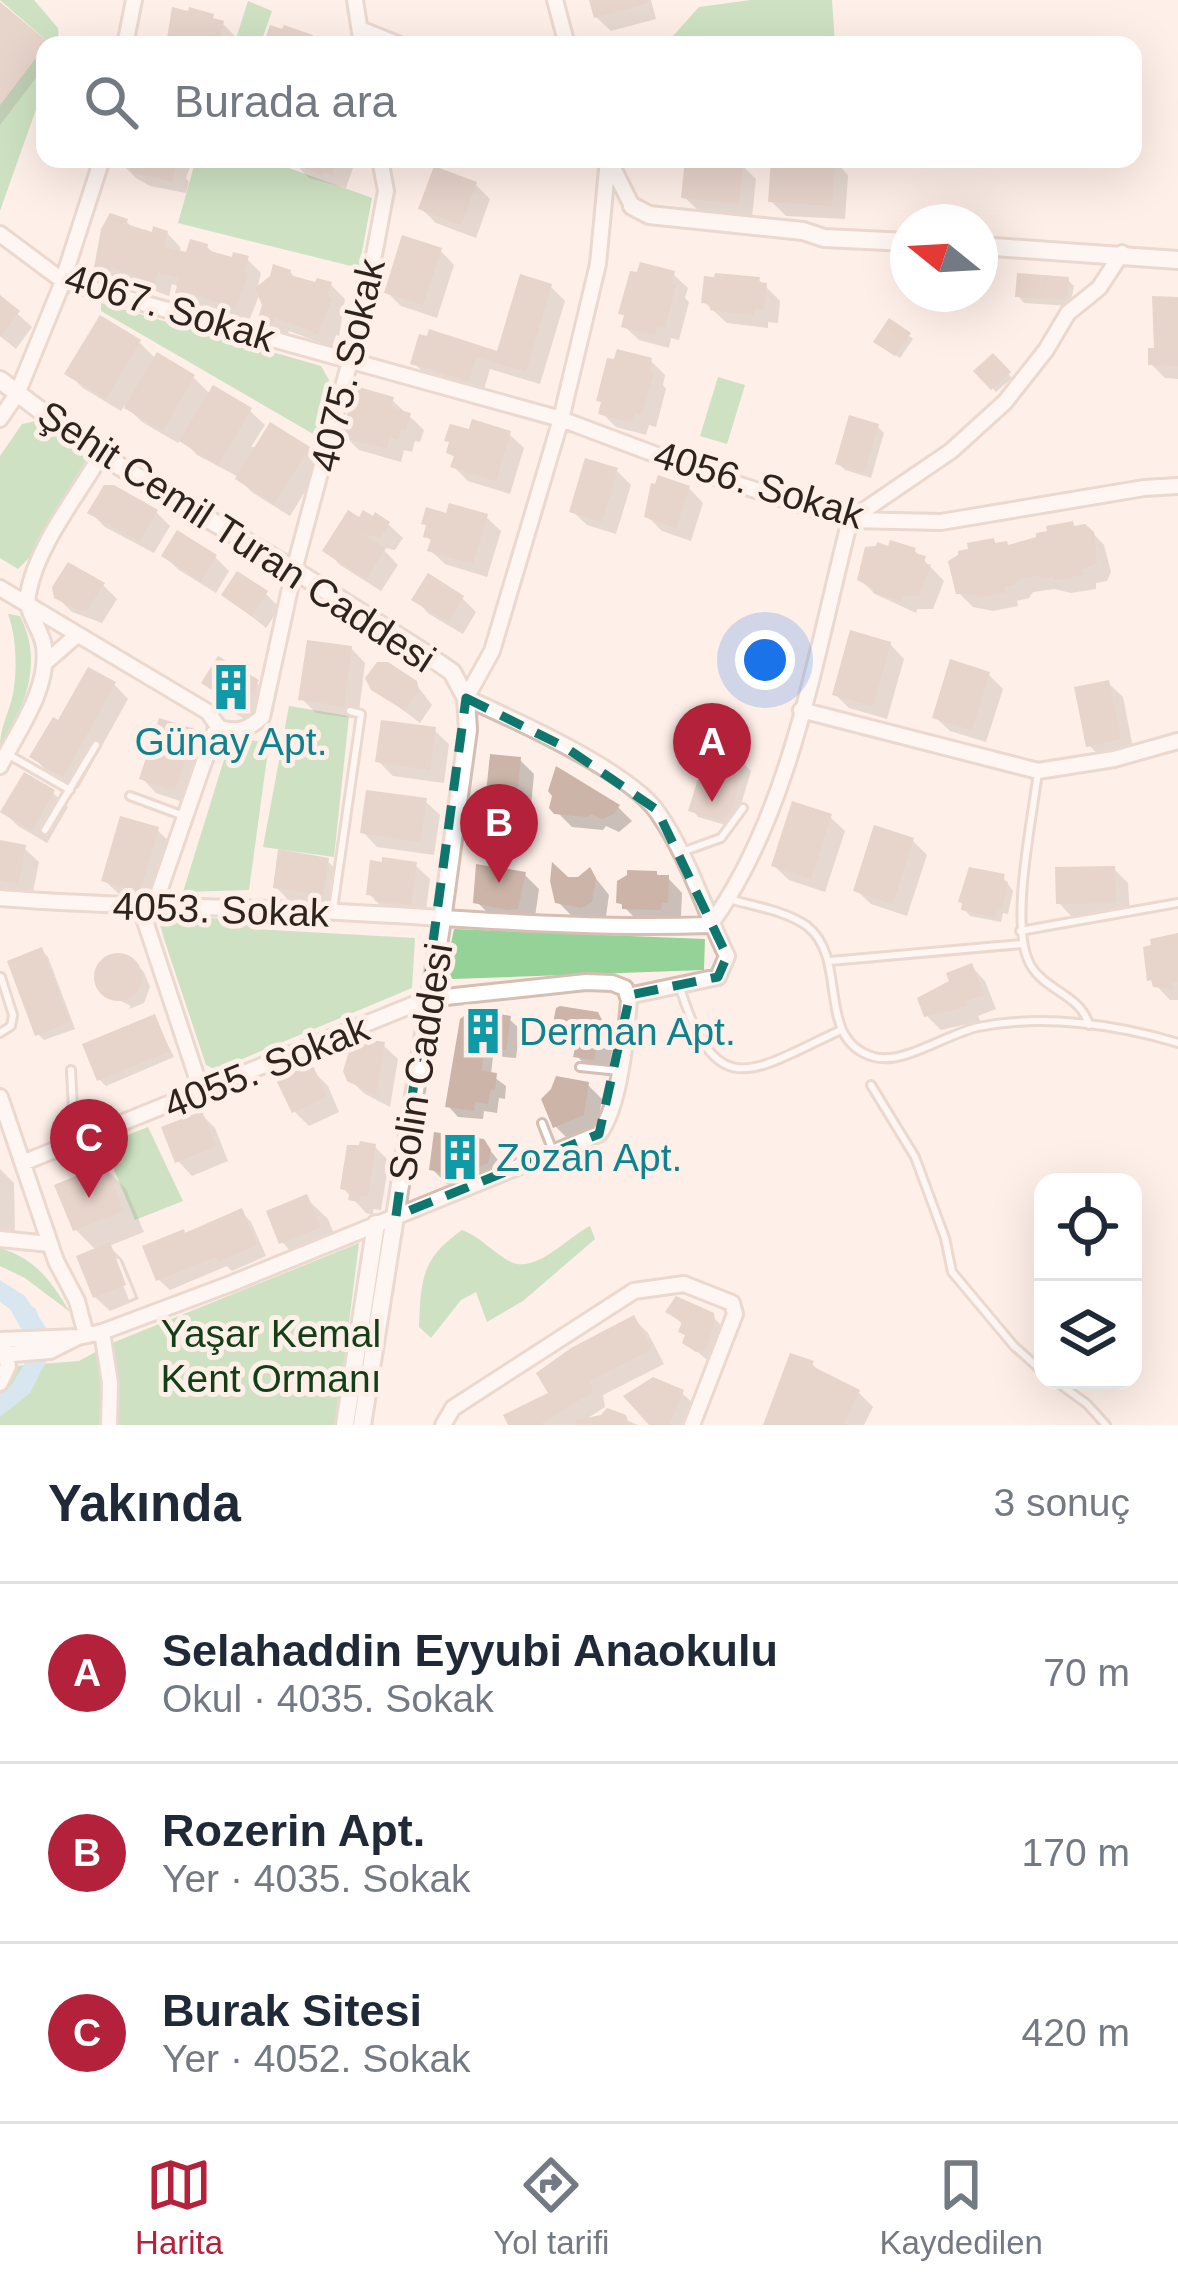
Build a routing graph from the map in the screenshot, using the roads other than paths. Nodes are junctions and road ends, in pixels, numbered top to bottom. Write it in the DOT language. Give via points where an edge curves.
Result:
graph roads {
  1 [pos="134,0"];
  2 [pos="355,0"];
  3 [pos="556,0"];
  4 [pos="127,36"];
  5 [pos="361,36"];
  6 [pos="565,36"];
  7 [pos="99,168"];
  8 [pos="382,168"];
  9 [pos="607,168"];
  10 [pos="613,168"];
  11 [pos="632,206"];
  12 [pos="0,234"];
  13 [pos="890,241"];
  14 [pos="998,247"];
  15 [pos="1122,253"];
  16 [pos="1178,260"];
  17 [pos="63,281"];
  18 [pos="350,361"];
  19 [pos="0,380"];
  20 [pos="17,394"];
  21 [pos="0,419"];
  22 [pos="561,419"];
  23 [pos="101,455"];
  24 [pos="1178,486"];
  25 [pos="850,520"];
  26 [pos="294,569"];
  27 [pos="0,588"];
  28 [pos="27,602"];
  29 [pos="77,635"];
  30 [pos="46,662"];
  31 [pos="466,698"];
  32 [pos="800,710"];
  33 [pos="350,711"];
  34 [pos="219,728"];
  35 [pos="1178,741"];
  36 [pos="96,745"];
  37 [pos="3,760"];
  38 [pos="1038,771"];
  39 [pos="70,790"];
  40 [pos="130,796"];
  41 [pos="743,808"];
  42 [pos="184,816"];
  43 [pos="45,830"];
  44 [pos="678,853"];
  45 [pos="0,898"];
  46 [pos="729,898"];
  47 [pos="1178,903"];
  48 [pos="147,908"];
  49 [pos="332,912"];
  50 [pos="442,920"];
  51 [pos="710,925"];
  52 [pos="1020,931"];
  53 [pos="1022,944"];
  54 [pos="830,961"];
  55 [pos="1,976"];
  56 [pos="678,985"];
  57 [pos="628,996"];
  58 [pos="427,999"];
  59 [pos="1089,1025"];
  60 [pos="840,1030"];
  61 [pos="0,1033"];
  62 [pos="1178,1043"];
  63 [pos="580,1067"];
  64 [pos="71,1070"];
  65 [pos="619,1071"];
  66 [pos="871,1085"];
  67 [pos="202,1093"];
  68 [pos="0,1096"];
  69 [pos="4,1118"];
  70 [pos="542,1123"];
  71 [pos="82,1140"];
  72 [pos="554,1154"];
  73 [pos="26,1162"];
  74 [pos="396,1216"];
  75 [pos="376,1224"];
  76 [pos="0,1239"];
  77 [pos="50,1244"];
  78 [pos="89,1334"];
  79 [pos="0,1339"];
  80 [pos="52,1343"];
  81 [pos="10,1355"];
  82 [pos="1034,1364"];
  83 [pos="0,1383"];
  84 [pos="1066,1389"];
  85 [pos="109,1425"];
  86 [pos="346,1425"];
  87 [pos="362,1425"];
  88 [pos="443,1425"];
  89 [pos="692,1425"];
  90 [pos="1106,1425"];
  1 -- 4 [label="street"];
  2 -- 5 [label="street"];
  3 -- 6 [label="street"];
  7 -- 17 [label="street"];
  8 -- 18 [label="street, 4075. Sokak" via="386,191"];
  9 -- 22 [label="street" via="598,264"];
  10 -- 11 [label="street"];
  11 -- 13 [label="street" via="649,215"];
  12 -- 17 [label="street, 4067. Sokak"];
  14 -- 15 [label="street"];
  15 -- 16 [label="street"];
  15 -- 25 [label="street" via="1005,402 951,451"];
  17 -- 18 [label="street, 4067. Sokak"];
  17 -- 20 [label="street"];
  18 -- 22 [label="street, 4056. Sokak"];
  18 -- 26 [label="street, 4075. Sokak"];
  19 -- 20 [label="street, Şehit Cemil Turan Caddesi"];
  20 -- 21 [label="street"];
  20 -- 23 [label="street, Şehit Cemil Turan Caddesi"];
  22 -- 25 [label="street, 4056. Sokak"];
  22 -- 31 [label="street" via="491,651"];
  23 -- 26 [label="street, Şehit Cemil Turan Caddesi"];
  23 -- 28 [label="street" via="34,570"];
  24 -- 25 [label="street, 4056. Sokak" via="941,522"];
  25 -- 32 [label="street"];
  26 -- 31 [label="street, Şehit Cemil Turan Caddesi" via="452,672"];
  26 -- 34 [label="street, 4075. Sokak" via="262,717 236,732"];
  27 -- 28 [label="street"];
  28 -- 29 [label="street"];
  28 -- 30 [label="street"];
  29 -- 30 [label="street"];
  29 -- 34 [label="street" via="208,712"];
  30 -- 37 [label="street"];
  31 -- 44 [label="street" via="630,785 657,810"];
  31 -- 50 [label="street, Solin Caddesi"];
  32 -- 38 [label="street"];
  32 -- 46 [label="street" via="761,833"];
  33 -- 49 [label="lane" via="361,714"];
  34 -- 42 [label="street"];
  35 -- 38 [label="street"];
  36 -- 39 [label="lane"];
  37 -- 39 [label="lane"];
  38 -- 52 [label="lane"];
  39 -- 43 [label="lane"];
  40 -- 42 [label="lane"];
  41 -- 44 [label="lane" via="721,838"];
  42 -- 48 [label="street"];
  44 -- 51 [label="street"];
  45 -- 48 [label="street, 4053. Sokak"];
  46 -- 51 [label="street"];
  46 -- 54 [label="lane" via="802,923"];
  47 -- 52 [label="lane"];
  48 -- 49 [label="street, 4053. Sokak"];
  48 -- 67 [label="street"];
  49 -- 50 [label="street, 4053. Sokak"];
  50 -- 51 [label="street, 4053. Sokak"];
  50 -- 58 [label="street, Solin Caddesi"];
  51 -- 56 [label="street" via="727,956 723,968 718,977"];
  52 -- 53 [label="lane"];
  53 -- 54 [label="lane"];
  53 -- 59 [label="lane" via="1035,973 1077,1004"];
  54 -- 60 [label="lane"];
  55 -- 61 [label="lane" via="13,1015"];
  56 -- 57 [label="street"];
  56 -- 60 [label="lane" via="699,1037 734,1069 756,1070"];
  57 -- 58 [label="street, 4055. Sokak" via="612,982 586,982"];
  57 -- 65 [label="street"];
  58 -- 67 [label="street, 4055. Sokak"];
  58 -- 74 [label="street, Solin Caddesi"];
  59 -- 60 [label="lane" via="982,1026 894,1059 862,1052"];
  59 -- 62 [label="lane"];
  63 -- 65 [label="lane"];
  64 -- 71 [label="lane" via="74,1130"];
  65 -- 72 [label="street" via="607,1123"];
  66 -- 82 [label="lane" via="915,1157 952,1272"];
  67 -- 71 [label="street, 4055. Sokak"];
  68 -- 69 [label="street"];
  69 -- 73 [label="street"];
  70 -- 72 [label="lane"];
  71 -- 73 [label="street, 4055. Sokak"];
  72 -- 74 [label="street"];
  73 -- 77 [label="street"];
  74 -- 75 [label="street"];
  74 -- 87 [label="street, Solin Caddesi"];
  75 -- 78 [label="street"];
  75 -- 86 [label="street"];
  76 -- 77 [label="street"];
  77 -- 78 [label="street"];
  78 -- 80 [label="street"];
  78 -- 85 [label="street" via="110,1383"];
  79 -- 80 [label="street"];
  79 -- 81 [label="street"];
  80 -- 81 [label="street"];
  81 -- 83 [label="street"];
  84 -- 90 [label="lane"];
  88 -- 89 [label="street" via="453,1408 634,1291 684,1284 726,1300 735,1314"];
}
